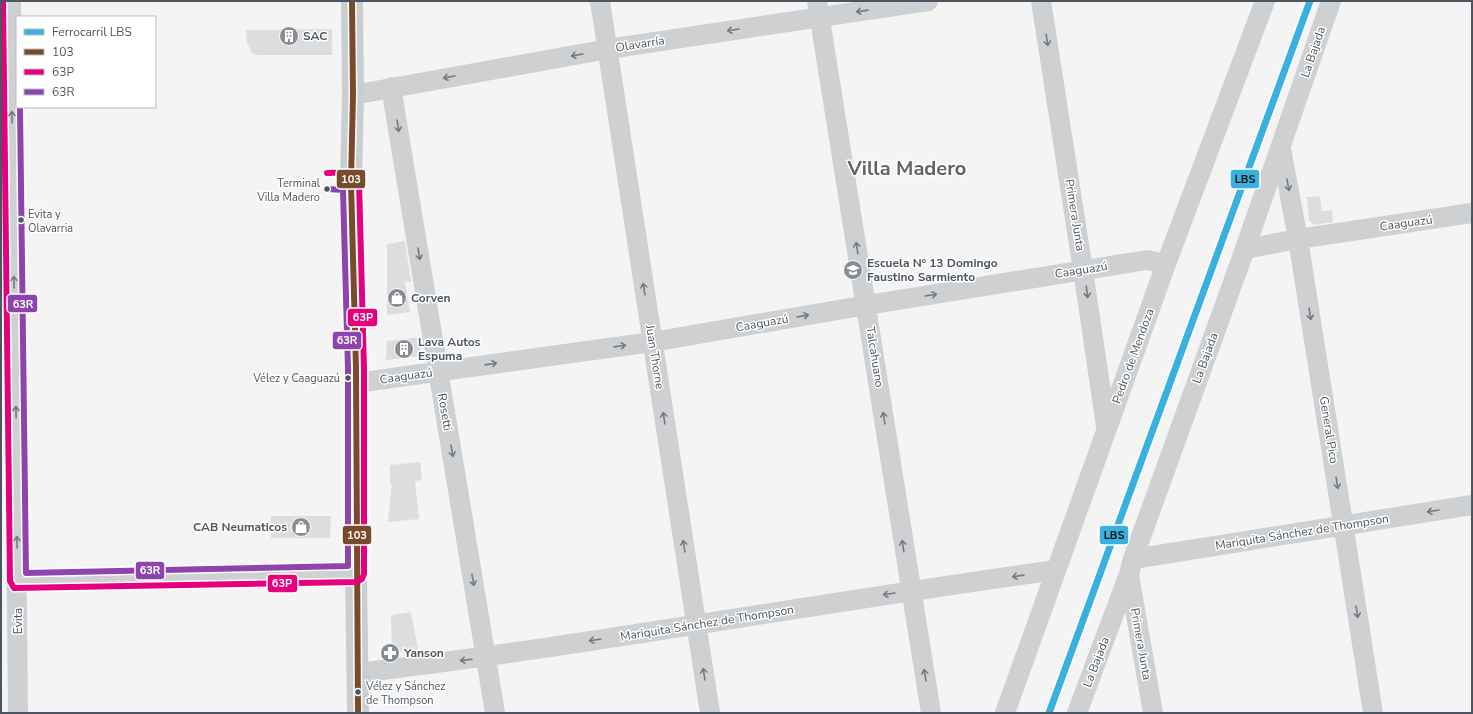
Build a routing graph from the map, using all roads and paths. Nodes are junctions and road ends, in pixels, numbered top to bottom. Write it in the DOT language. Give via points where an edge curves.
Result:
graph roads {
  1 [pos="11,1"];
  2 [pos="352,1"];
  3 [pos="600,1"];
  4 [pos="928,1"];
  5 [pos="1041,1"];
  6 [pos="1331,1"];
  7 [pos="1261,6"];
  8 [pos="818,9"];
  9 [pos="608,49"];
  10 [pos="391,87"];
  11 [pos="353,95"];
  12 [pos="1281,147"];
  13 [pos="7,156"];
  14 [pos="1472,214"];
  15 [pos="1298,239"];
  16 [pos="1245,249"];
  17 [pos="1166,264"];
  18 [pos="1083,270"];
  19 [pos="867,305"];
  20 [pos="652,342"];
  21 [pos="438,371"];
  22 [pos="356,383"];
  23 [pos="1106,429"];
  24 [pos="1472,505"];
  25 [pos="1344,526"];
  26 [pos="1131,566"];
  27 [pos="1056,570"];
  28 [pos="356,574"];
  29 [pos="18,581"];
  30 [pos="910,590"];
  31 [pos="696,625"];
  32 [pos="487,657"];
  33 [pos="358,673"];
  34 [pos="18,713"];
  35 [pos="358,713"];
  36 [pos="495,713"];
  37 [pos="710,713"];
  38 [pos="931,713"];
  39 [pos="1005,713"];
  40 [pos="1077,713"];
  41 [pos="1153,713"];
  42 [pos="1373,713"];
  13 -- 1 [label="street, Evita, one-way"];
  2 -- 11 [label="main road"];
  3 -- 9 [label="street, Juan Thorne"];
  4 -- 8 [label="street, Olavarría, one-way"];
  5 -- 18 [label="street, Primera Junta, one-way"];
  6 -- 12 [label="street, La Bajada"];
  7 -- 17 [label="street, Pedro de Mendoza"];
  8 -- 9 [label="street, Olavarría, one-way"];
  19 -- 8 [label="street, Talcahuano, one-way"];
  9 -- 10 [label="street, Olavarría, one-way"];
  20 -- 9 [label="street, Juan Thorne, one-way"];
  10 -- 11 [label="street, Olavarría"];
  10 -- 21 [label="street, Rosetti, one-way"];
  11 -- 22 [label="main road" via="351,182"];
  12 -- 15 [label="street, General Pico, one-way"];
  12 -- 16 [label="street, La Bajada"];
  29 -- 13 [label="street, Evita, one-way"];
  14 -- 15 [label="street, Caaguazú"];
  15 -- 16 [label="street, Caaguazú"];
  15 -- 25 [label="street, General Pico, one-way"];
  16 -- 26 [label="street, La Bajada"];
  17 -- 18 [label="street, Caaguazú" via="1147,260"];
  17 -- 23 [label="street, Pedro de Mendoza"];
  19 -- 18 [label="street, Caaguazú, one-way"];
  18 -- 23 [label="street, Primera Junta, one-way"];
  20 -- 19 [label="street, Caaguazú, one-way"];
  30 -- 19 [label="street, Talcahuano, one-way"];
  21 -- 20 [label="street, Caaguazú, one-way"];
  31 -- 20 [label="street, Juan Thorne, one-way"];
  21 -- 22 [label="street, Caaguazú"];
  21 -- 32 [label="street, Rosetti, one-way"];
  22 -- 28 [label="main road"];
  23 -- 27 [label="street, Pedro de Mendoza"];
  24 -- 25 [label="street, Mariquita Sánchez de Thompson, one-way"];
  25 -- 26 [label="street, Mariquita Sánchez de Thompson"];
  25 -- 42 [label="street, General Pico, one-way"];
  26 -- 40 [label="street, La Bajada"];
  26 -- 41 [label="street, Primera Junta"];
  27 -- 30 [label="street, Mariquita Sánchez de Thompson, one-way"];
  27 -- 39 [label="street, Pedro de Mendoza"];
  28 -- 29 [label="street"];
  28 -- 33 [label="main road"];
  29 -- 34 [label="street, Evita"];
  30 -- 31 [label="street, Mariquita Sánchez de Thompson, one-way"];
  38 -- 30 [label="street, Talcahuano, one-way"];
  31 -- 32 [label="street, Mariquita Sánchez de Thompson, one-way"];
  37 -- 31 [label="street, Juan Thorne, one-way"];
  32 -- 33 [label="street, Mariquita Sánchez de Thompson, one-way"];
  32 -- 36 [label="street, Rosetti"];
  33 -- 35 [label="main road"];
}
